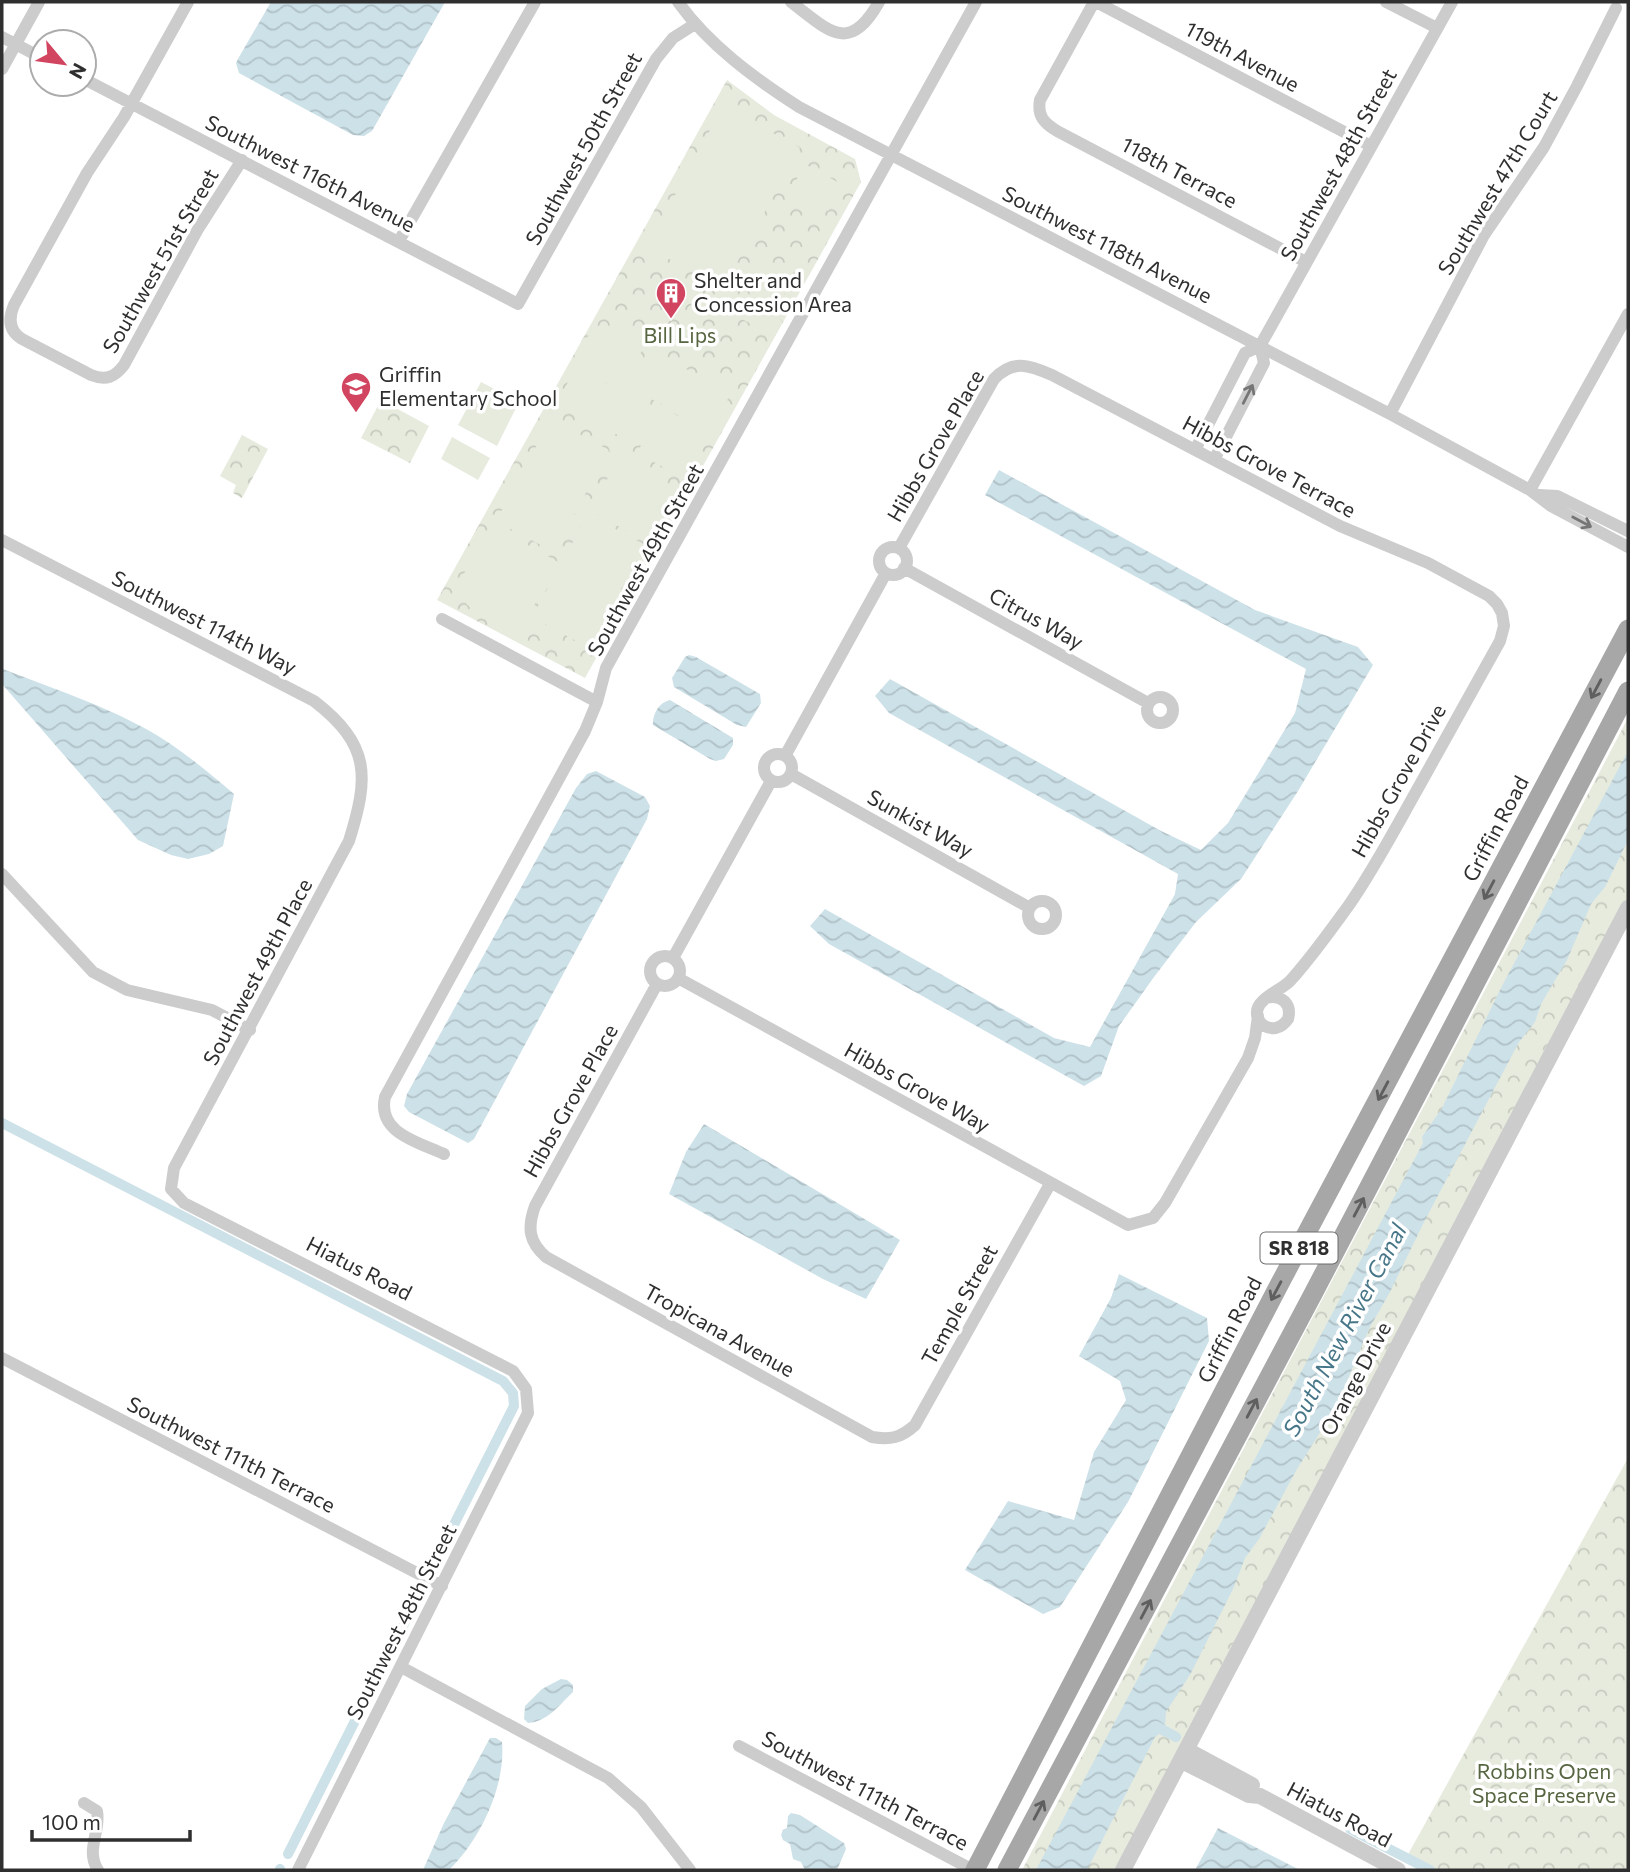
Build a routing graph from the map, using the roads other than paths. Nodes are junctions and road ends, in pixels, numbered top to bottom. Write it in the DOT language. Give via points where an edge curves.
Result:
graph roads {
  1 [pos="39,2"];
  2 [pos="188,2"];
  3 [pos="535,2"];
  4 [pos="678,2"];
  5 [pos="791,2"];
  6 [pos="878,2"];
  7 [pos="976,2"];
  8 [pos="1095,2"];
  9 [pos="1386,2"];
  10 [pos="1451,2"];
  11 [pos="1616,8"];
  12 [pos="695,24"];
  13 [pos="1437,28"];
  14 [pos="2,37"];
  15 [pos="16,45"];
  16 [pos="28,51"];
  17 [pos="2,69"];
  18 [pos="98,86"];
  19 [pos="132,103"];
  20 [pos="1371,145"];
  21 [pos="891,155"];
  22 [pos="242,160"];
  23 [pos="399,242"];
  24 [pos="1306,262"];
  25 [pos="518,304"];
  26 [pos="1628,314"];
  27 [pos="1260,346"];
  28 [pos="1011,368"];
  29 [pos="1390,414"];
  30 [pos="1195,450"];
  31 [pos="1214,460"];
  32 [pos="1534,492"];
  33 [pos="1628,531"];
  34 [pos="2,540"];
  35 [pos="1628,547"];
  36 [pos="899,548"];
  37 [pos="904,568"];
  38 [pos="886,573"];
  39 [pos="1502,614"];
  40 [pos="442,619"];
  41 [pos="1628,629"];
  42 [pos="1628,691"];
  43 [pos="597,702"];
  44 [pos="1149,703"];
  45 [pos="785,756"];
  46 [pos="362,768"];
  47 [pos="791,774"];
  48 [pos="771,781"];
  49 [pos="2,874"];
  50 [pos="1030,908"];
  51 [pos="1628,908"];
  52 [pos="673,958"];
  53 [pos="1308,959"];
  54 [pos="678,978"];
  55 [pos="657,984"];
  56 [pos="1266,999"];
  57 [pos="1290,1012"];
  58 [pos="1258,1016"];
  59 [pos="1280,1028"];
  60 [pos="250,1030"];
  61 [pos="1248,1058"];
  62 [pos="444,1154"];
  63 [pos="1050,1184"];
  64 [pos="171,1189"];
  65 [pos="532,1240"];
  66 [pos="2,1358"];
  67 [pos="527,1389"];
  68 [pos="897,1438"];
  69 [pos="442,1586"];
  70 [pos="1089,1652"];
  71 [pos="401,1667"];
  72 [pos="1105,1686"];
  73 [pos="1069,1690"];
  74 [pos="1088,1717"];
  75 [pos="739,1746"];
  76 [pos="1184,1755"];
  77 [pos="83,1803"];
  78 [pos="98,1870"];
  79 [pos="298,1870"];
  80 [pos="690,1870"];
  81 [pos="974,1870"];
  82 [pos="1007,1870"];
  83 [pos="1123,1870"];
  84 [pos="1398,1870"];
  1 -- 15 [label="street"];
  2 -- 19 [label="street"];
  3 -- 23 [label="street"];
  4 -- 12 [label="street, Southwest 118th Avenue"];
  5 -- 6 [label="street" via="834,32 851,33 863,26"];
  7 -- 21 [label="street, Southwest 49th Street"];
  8 -- 20 [label="street, 119th Avenue"];
  8 -- 24 [label="street, 118th Terrace" via="1042,95 1039,113 1048,125"];
  9 -- 13 [label="street"];
  10 -- 13 [label="street, Southwest 48th Street"];
  11 -- 29 [label="street, Southwest 47th Court" via="1544,147 1485,235"];
  12 -- 21 [label="street, Southwest 118th Avenue" via="779,94"];
  12 -- 25 [label="street, Southwest 50th Street" via="673,38 656,59"];
  13 -- 20 [label="street, Southwest 48th Street"];
  14 -- 15 [label="street"];
  15 -- 16 [label="street"];
  15 -- 17 [label="street"];
  18 -- 19 [label="street, Southwest 116th Avenue"];
  19 -- 22 [label="street, Southwest 116th Avenue"];
  19 -- 22 [label="street, Southwest 51st Street" via="87,173 11,312 13,332 84,372 110,377 124,365 198,229"];
  20 -- 24 [label="street, Southwest 48th Street"];
  21 -- 27 [label="street, Southwest 118th Avenue"];
  21 -- 43 [label="street, Southwest 49th Street" via="606,668"];
  22 -- 23 [label="street, Southwest 116th Avenue"];
  23 -- 25 [label="street, Southwest 116th Avenue"];
  24 -- 27 [label="street, Southwest 48th Street"];
  26 -- 32 [label="street"];
  27 -- 29 [label="street, Southwest 118th Avenue"];
  27 -- 30 [label="street, Southwest 48th Street" via="1245,353"];
  31 -- 27 [label="street, Southwest 48th Street, one-way" via="1264,363"];
  28 -- 30 [label="street, Hibbs Grove Terrace" via="1039,369"];
  28 -- 36 [label="street, Hibbs Grove Place" via="994,379"];
  29 -- 32 [label="street, Southwest 118th Avenue"];
  30 -- 31 [label="street, Hibbs Grove Terrace"];
  31 -- 39 [label="street, Hibbs Grove Terrace" via="1361,537 1462,581 1493,599"];
  32 -- 33 [label="street, Southwest 118th Avenue" via="1557,496"];
  32 -- 35 [label="street, Southwest 118th Avenue, one-way"];
  34 -- 46 [label="street, Southwest 114th Way" via="314,701 337,719 354,743"];
  36 -- 37 [label="street" via="907,559"];
  36 -- 38 [label="street" via="890,547 880,556 879,565"];
  37 -- 38 [label="street" via="897,574"];
  37 -- 44 [label="street, Citrus Way"];
  38 -- 45 [label="street"];
  39 -- 53 [label="street, Hibbs Grove Drive" via="1500,641 1377,862"];
  40 -- 43 [label="street"];
  41 -- 70 [label="main road, Griffin Road / SR 818, one-way"];
  72 -- 42 [label="main road, SR 818, one-way"];
  43 -- 62 [label="street, Southwest 49th Street" via="385,1097 382,1110 396,1131"];
  45 -- 47 [label="street"];
  45 -- 48 [label="street" via="776,754 765,761 763,770"];
  46 -- 60 [label="street, Southwest 49th Place" via="360,806 349,841"];
  47 -- 48 [label="street" via="784,781"];
  47 -- 50 [label="street, Sunkist Way"];
  48 -- 52 [label="street"];
  49 -- 60 [label="street" via="93,972 127,990 212,1010"];
  51 -- 76 [label="street, Orange Drive"];
  52 -- 54 [label="street" via="680,967"];
  52 -- 55 [label="street" via="662,956 653,961 650,971"];
  53 -- 56 [label="street, Hibbs Grove Drive"];
  53 -- 57 [label="street, Hibbs Grove Drive" via="1292,991"];
  54 -- 55 [label="street" via="668,986"];
  54 -- 63 [label="street, Hibbs Grove Way"];
  55 -- 65 [label="street, Hibbs Grove Place" via="535,1206 529,1230"];
  56 -- 57 [label="street" via="1282,999"];
  56 -- 58 [label="street" via="1258,1007"];
  57 -- 59 [label="street"];
  58 -- 59 [label="street" via="1268,1028"];
  58 -- 61 [label="street"];
  59 -- 61 [label="street"];
  60 -- 64 [label="street, Southwest 49th Place" via="174,1168"];
  61 -- 63 [label="street, Hibbs Grove Way" via="1166,1203 1153,1218 1121,1223"];
  63 -- 68 [label="street, Temple Street" via="915,1425"];
  64 -- 67 [label="street, Hiatus Road" via="184,1203 513,1371"];
  65 -- 68 [label="street, Tropicana Avenue" via="546,1257 872,1437"];
  66 -- 69 [label="street, Southwest 111th Terrace"];
  67 -- 69 [label="street, Southwest 48th Street" via="528,1413"];
  69 -- 71 [label="street, Southwest 48th Street"];
  70 -- 72 [label="main road" via="1095,1677"];
  70 -- 73 [label="main road, Griffin Road / SR 818"];
  71 -- 79 [label="street, Southwest 48th Street"];
  71 -- 80 [label="street" via="608,1778 641,1807"];
  72 -- 74 [label="main road, SR 818"];
  73 -- 74 [label="main road"];
  73 -- 81 [label="main road, Griffin Road / SR 818"];
  82 -- 74 [label="main road, SR 818, one-way"];
  75 -- 81 [label="street, Southwest 111th Terrace"];
  76 -- 83 [label="street, Orange Drive"];
  76 -- 84 [label="street, Hiatus Road" via="1252,1786 1260,1796"];
  77 -- 78 [label="street" via="97,1811 91,1850"];
}
